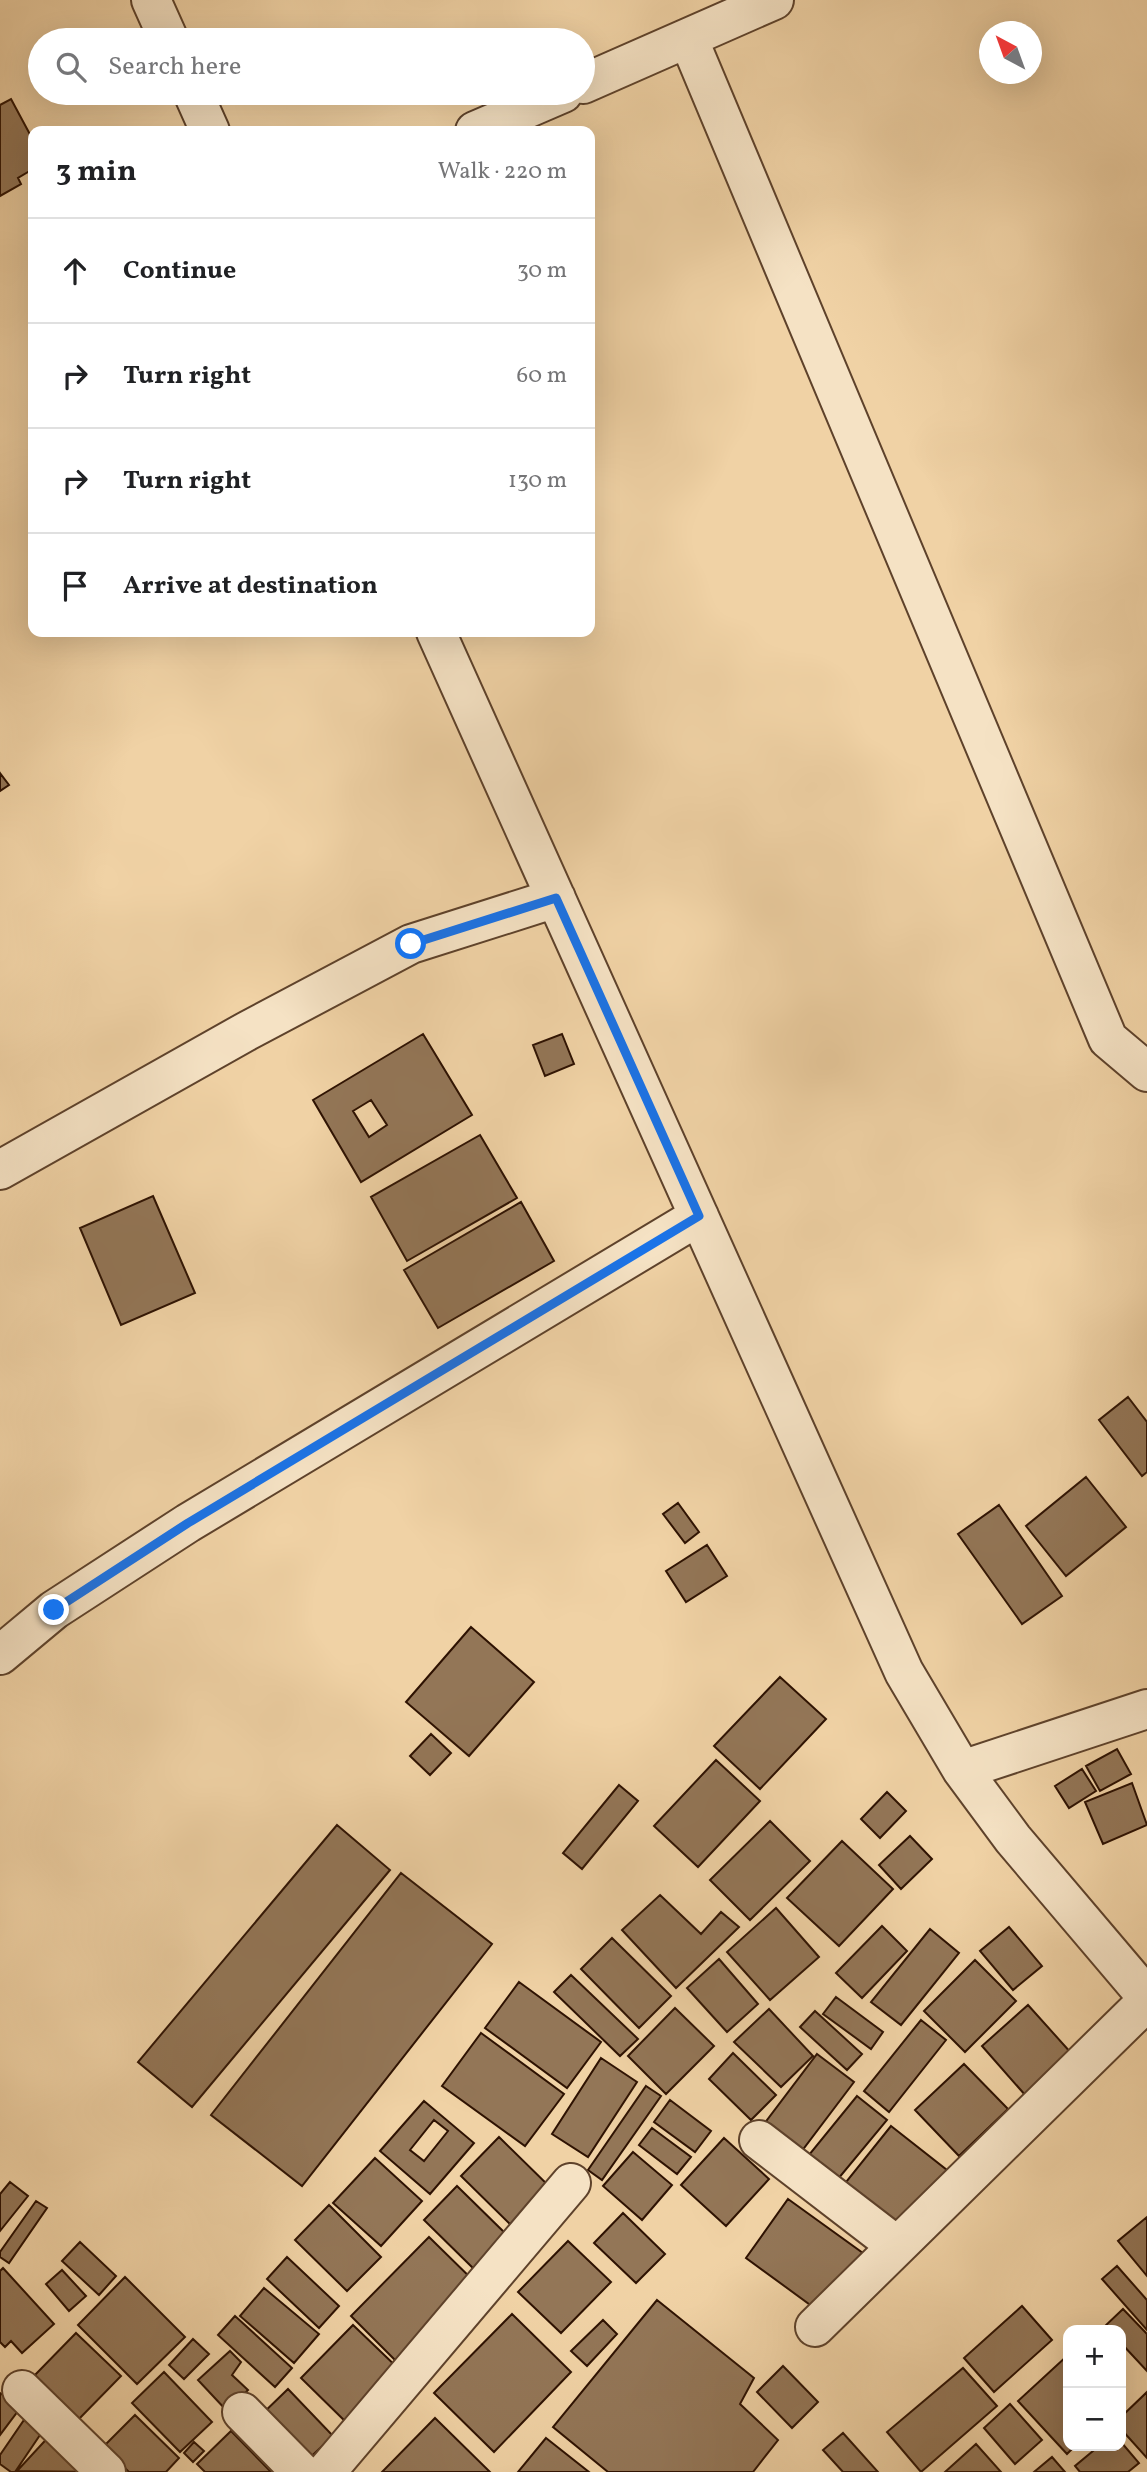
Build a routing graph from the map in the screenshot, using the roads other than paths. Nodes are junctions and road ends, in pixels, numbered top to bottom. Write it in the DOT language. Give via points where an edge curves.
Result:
graph roads {
  1 [pos="151,0"];
  2 [pos="774,0"];
  3 [pos="164,28"];
  4 [pos="688,38"];
  5 [pos="595,79"];
  6 [pos="198,105"];
  7 [pos="535,105"];
  8 [pos="208,126"];
  9 [pos="486,126"];
  10 [pos="438,637"];
  11 [pos="556,898"];
  12 [pos="1147,1072"];
  13 [pos="0,1170"];
  14 [pos="699,1216"];
  15 [pos="0,1655"];
  16 [pos="1147,1709"];
  17 [pos="962,1770"];
  18 [pos="1147,1999"];
  19 [pos="759,2140"];
  20 [pos="571,2183"];
  21 [pos="897,2246"];
  22 [pos="815,2327"];
  23 [pos="22,2390"];
  24 [pos="242,2412"];
  25 [pos="106,2472"];
  26 [pos="301,2472"];
  27 [pos="326,2472"];
  1 -- 3 [label="street"];
  2 -- 4 [label="street"];
  4 -- 5 [label="street"];
  4 -- 12 [label="street" via="1108,1039"];
  6 -- 8 [label="street"];
  7 -- 9 [label="street"];
  10 -- 11 [label="street"];
  11 -- 13 [label="street" via="411,944"];
  11 -- 14 [label="street"];
  14 -- 15 [label="street" via="188,1523 54,1610"];
  14 -- 17 [label="street" via="904,1672"];
  16 -- 17 [label="street"];
  17 -- 18 [label="street" via="1013,1839"];
  18 -- 21 [label="street"];
  19 -- 21 [label="street"];
  20 -- 27 [label="street"];
  21 -- 22 [label="street"];
  23 -- 25 [label="street"];
  24 -- 26 [label="street"];
}
